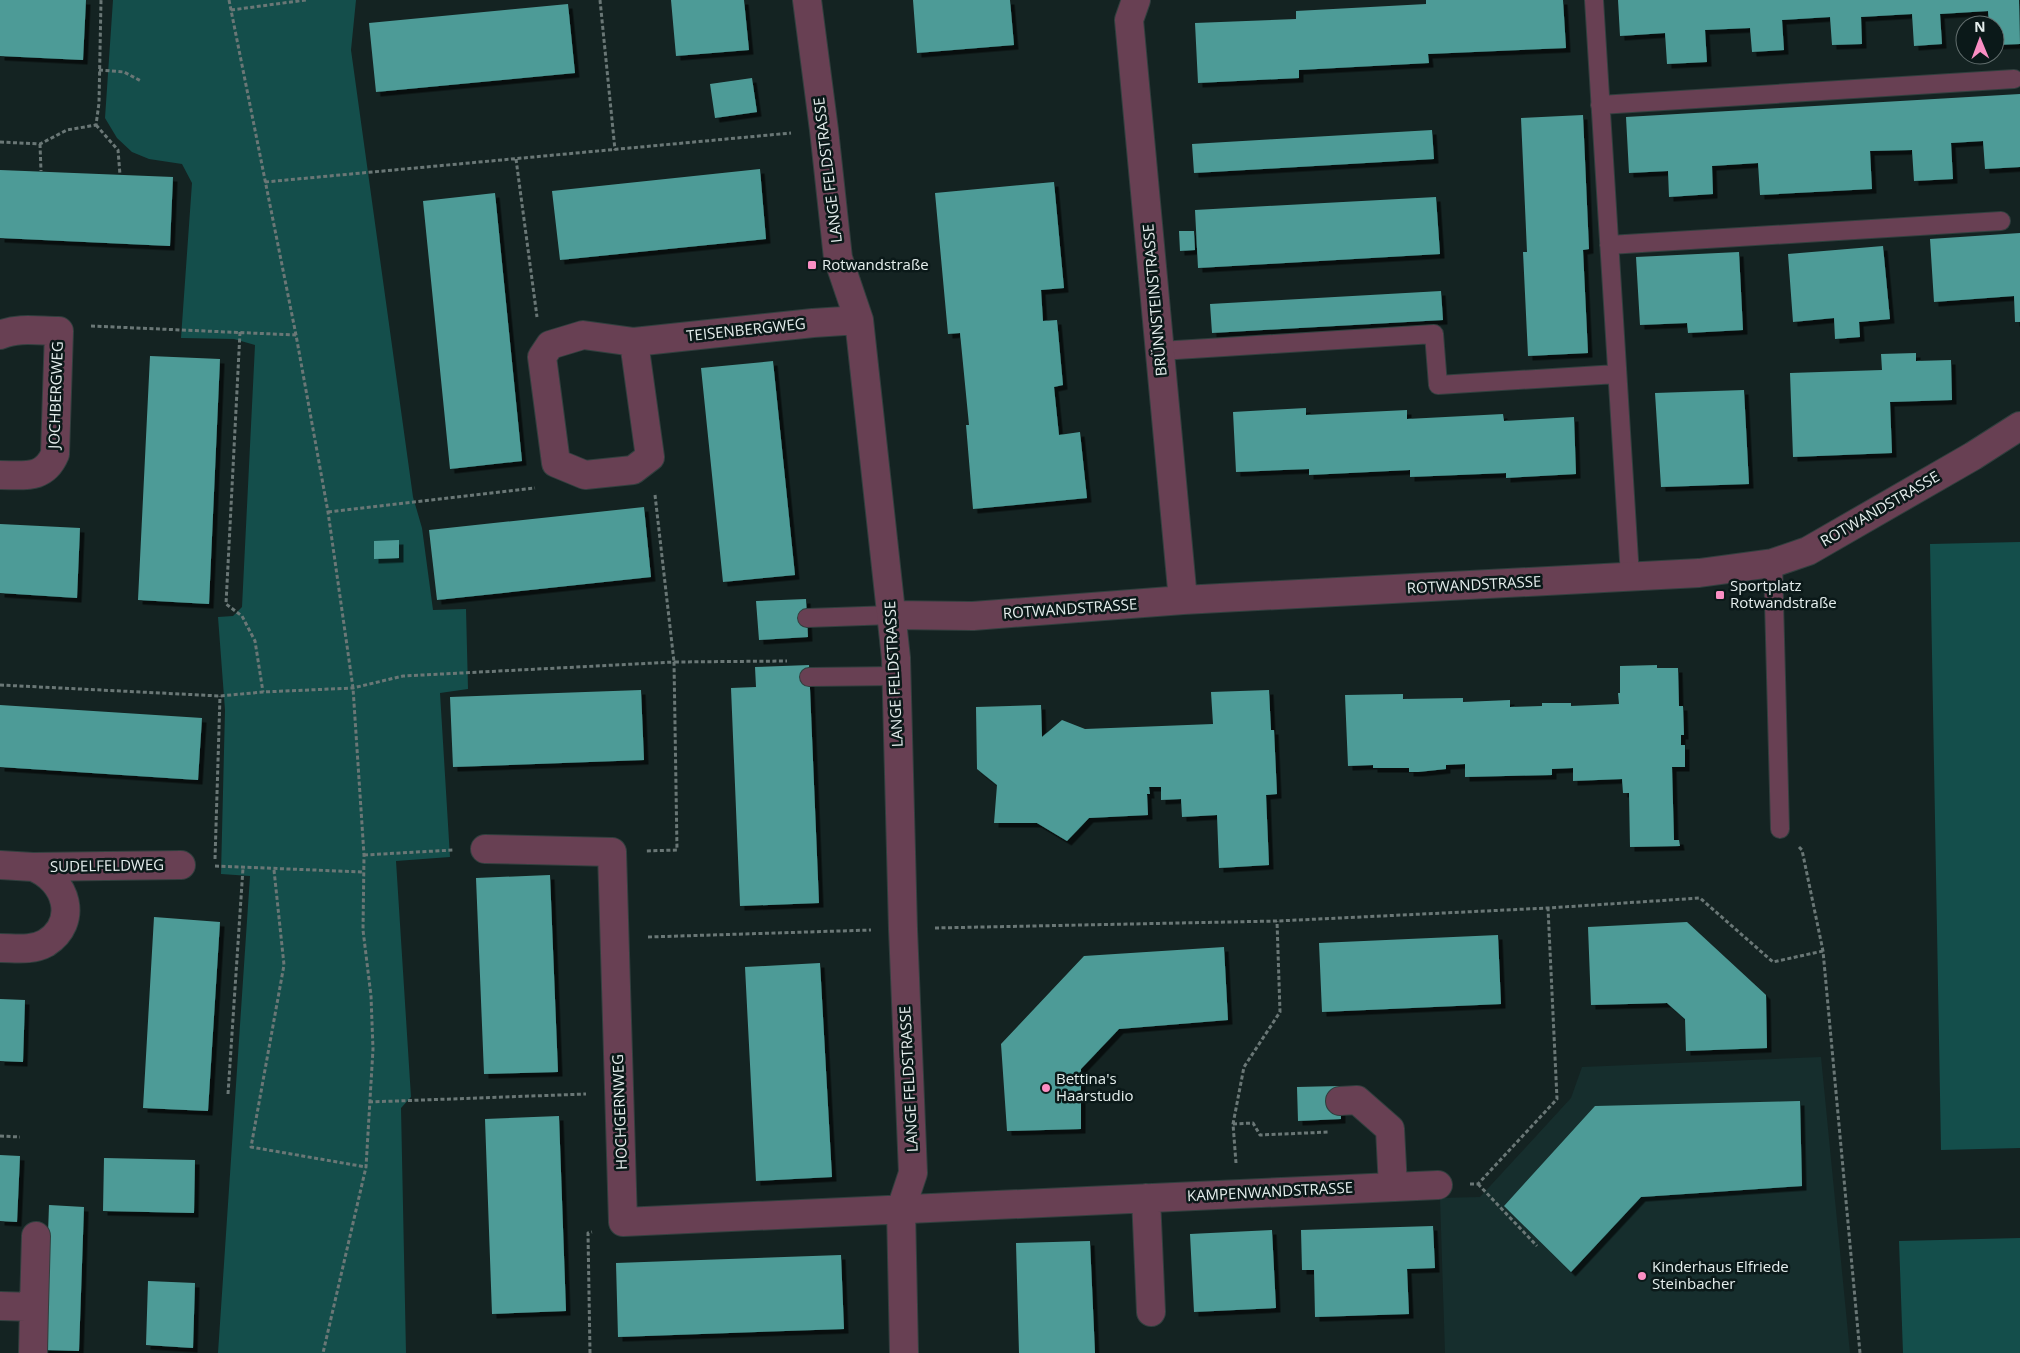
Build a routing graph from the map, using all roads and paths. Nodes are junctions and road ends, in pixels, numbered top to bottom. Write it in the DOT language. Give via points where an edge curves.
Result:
graph roads {
  1 [pos="101,0"];
  2 [pos="229,0"];
  3 [pos="306,0"];
  4 [pos="600,0"];
  5 [pos="807,0"];
  6 [pos="1136,0"];
  7 [pos="1594,0"];
  8 [pos="231,10"];
  9 [pos="99,70"];
  10 [pos="2014,79"];
  11 [pos="141,81"];
  12 [pos="1600,105"];
  13 [pos="96,125"];
  14 [pos="824,130"];
  15 [pos="0,142"];
  16 [pos="40,144"];
  17 [pos="616,150"];
  18 [pos="516,159"];
  19 [pos="41,171"];
  20 [pos="120,175"];
  21 [pos="265,182"];
  22 [pos="2001,221"];
  23 [pos="1609,246"];
  24 [pos="859,320"];
  25 [pos="59,331"];
  26 [pos="240,332"];
  27 [pos="0,335"];
  28 [pos="296,335"];
  29 [pos="634,342"];
  30 [pos="1160,350"];
  31 [pos="542,356"];
  32 [pos="1617,374"];
  33 [pos="2020,426"];
  34 [pos="650,457"];
  35 [pos="556,463"];
  36 [pos="0,475"];
  37 [pos="328,512"];
  38 [pos="1773,562"];
  39 [pos="1630,576"];
  40 [pos="1183,600"];
  41 [pos="892,614"];
  42 [pos="807,618"];
  43 [pos="793,661"];
  44 [pos="674,662"];
  45 [pos="897,676"];
  46 [pos="809,677"];
  47 [pos="0,685"];
  48 [pos="353,688"];
  49 [pos="263,692"];
  50 [pos="220,696"];
  51 [pos="1780,829"];
  52 [pos="486,848"];
  53 [pos="612,852"];
  54 [pos="364,856"];
  55 [pos="0,865"];
  56 [pos="181,865"];
  57 [pos="214,866"];
  58 [pos="33,867"];
  59 [pos="243,868"];
  60 [pos="274,870"];
  61 [pos="363,872"];
  62 [pos="1548,908"];
  63 [pos="1278,920"];
  64 [pos="903,929"];
  65 [pos="615,938"];
  66 [pos="0,948"];
  67 [pos="1823,951"];
  68 [pos="228,1094"];
  69 [pos="557,1095"];
  70 [pos="1340,1101"];
  71 [pos="369,1102"];
  72 [pos="1232,1124"];
  73 [pos="1335,1132"];
  74 [pos="0,1136"];
  75 [pos="20,1137"];
  76 [pos="366,1167"];
  77 [pos="1478,1184"];
  78 [pos="1438,1185"];
  79 [pos="1394,1187"];
  80 [pos="1239,1194"];
  81 [pos="1146,1198"];
  82 [pos="901,1209"];
  83 [pos="623,1222"];
  84 [pos="36,1236"];
  85 [pos="1537,1246"];
  86 [pos="0,1306"];
  87 [pos="34,1307"];
  88 [pos="1151,1312"];
  89 [pos="33,1353"];
  90 [pos="323,1353"];
  91 [pos="590,1353"];
  92 [pos="904,1353"];
  93 [pos="1860,1353"];
  1 -- 9 [label="path"];
  2 -- 8 [label="path"];
  3 -- 8 [label="path"];
  4 -- 17 [label="path"];
  5 -- 14 [label="street, LANGE FELDSTRASSE"];
  6 -- 30 [label="street, BRÜNNSTEINSTRASSE" via="1129,20"];
  7 -- 12 [label="lane"];
  8 -- 21 [label="path"];
  9 -- 11 [label="path" via="124,72"];
  9 -- 13 [label="path"];
  10 -- 12 [label="lane"];
  12 -- 23 [label="lane"];
  13 -- 16 [label="path" via="67,130"];
  13 -- 20 [label="path" via="118,150"];
  14 -- 17 [label="path"];
  14 -- 24 [label="street, LANGE FELDSTRASSE" via="838,258"];
  15 -- 16 [label="path"];
  16 -- 19 [label="path"];
  17 -- 18 [label="path"];
  18 -- 21 [label="path"];
  18 -- 31 [label="path"];
  21 -- 28 [label="path"];
  22 -- 23 [label="lane"];
  23 -- 32 [label="lane"];
  24 -- 29 [label="street, TEISENBERGWEG"];
  24 -- 41 [label="street, LANGE FELDSTRASSE"];
  25 -- 26 [label="path" via="94,326"];
  25 -- 27 [label="street, JOCHBERGWEG" via="19,330"];
  25 -- 36 [label="street, JOCHBERGWEG" via="55,454 47,467 34,475"];
  26 -- 28 [label="path"];
  26 -- 49 [label="path" via="226,604 242,616 256,641"];
  28 -- 37 [label="path"];
  29 -- 31 [label="street, TEISENBERGWEG" via="583,335 550,345"];
  29 -- 34 [label="street"];
  30 -- 32 [label="lane" via="1434,334 1438,385"];
  30 -- 40 [label="street, BRÜNNSTEINSTRASSE"];
  31 -- 35 [label="street"];
  32 -- 39 [label="lane"];
  33 -- 38 [label="street, ROTWANDSTRASSE" via="1808,550"];
  34 -- 35 [label="street" via="633,470 585,475"];
  34 -- 44 [label="path"];
  35 -- 37 [label="path" via="544,487"];
  37 -- 48 [label="path"];
  38 -- 39 [label="street, ROTWANDSTRASSE" via="1699,574"];
  38 -- 51 [label="lane"];
  39 -- 40 [label="street, ROTWANDSTRASSE"];
  40 -- 41 [label="street, ROTWANDSTRASSE" via="972,616"];
  41 -- 42 [label="lane"];
  41 -- 45 [label="street, LANGE FELDSTRASSE"];
  43 -- 44 [label="path"];
  44 -- 48 [label="path" via="403,676"];
  44 -- 53 [label="path" via="677,850"];
  45 -- 46 [label="lane"];
  45 -- 64 [label="street, LANGE FELDSTRASSE"];
  47 -- 50 [label="path"];
  48 -- 49 [label="path"];
  48 -- 54 [label="path"];
  49 -- 50 [label="path"];
  50 -- 57 [label="path"];
  51 -- 67 [label="path" via="1802,850"];
  52 -- 53 [label="street"];
  52 -- 54 [label="path"];
  53 -- 65 [label="street, HOCHGERNWEG"];
  54 -- 61 [label="path"];
  55 -- 58 [label="street, SUDELFELDWEG"];
  56 -- 57 [label="path"];
  56 -- 58 [label="street, SUDELFELDWEG"];
  57 -- 59 [label="path"];
  58 -- 66 [label="street, SUDELFELDWEG" via="57,882 64,900 63,920 46,943 28,949"];
  59 -- 60 [label="path"];
  59 -- 68 [label="path"];
  60 -- 61 [label="path"];
  60 -- 76 [label="path" via="284,966 251,1147"];
  61 -- 71 [label="path" via="363,930 373,1049"];
  62 -- 63 [label="path"];
  62 -- 67 [label="path" via="1700,898 1773,962"];
  62 -- 77 [label="path" via="1557,1099"];
  63 -- 64 [label="path"];
  63 -- 72 [label="path" via="1280,1012 1244,1067"];
  64 -- 65 [label="path"];
  64 -- 82 [label="street, LANGE FELDSTRASSE" via="913,1173"];
  65 -- 83 [label="street, HOCHGERNWEG"];
  67 -- 93 [label="path"];
  69 -- 71 [label="path"];
  70 -- 79 [label="street" via="1357,1100 1390,1129"];
  71 -- 76 [label="path"];
  72 -- 73 [label="path" via="1253,1123 1260,1135"];
  72 -- 80 [label="path"];
  74 -- 75 [label="path"];
  76 -- 90 [label="path"];
  77 -- 78 [label="path"];
  77 -- 85 [label="path"];
  78 -- 79 [label="street, KAMPENWANDSTRASSE"];
  79 -- 80 [label="street, KAMPENWANDSTRASSE"];
  80 -- 81 [label="street, KAMPENWANDSTRASSE"];
  81 -- 82 [label="street, KAMPENWANDSTRASSE"];
  81 -- 88 [label="street"];
  82 -- 83 [label="street"];
  82 -- 92 [label="street, LANGE FELDSTRASSE"];
  83 -- 91 [label="path" via="588,1233"];
  84 -- 87 [label="street"];
  86 -- 87 [label="street"];
  87 -- 89 [label="street"];
}
